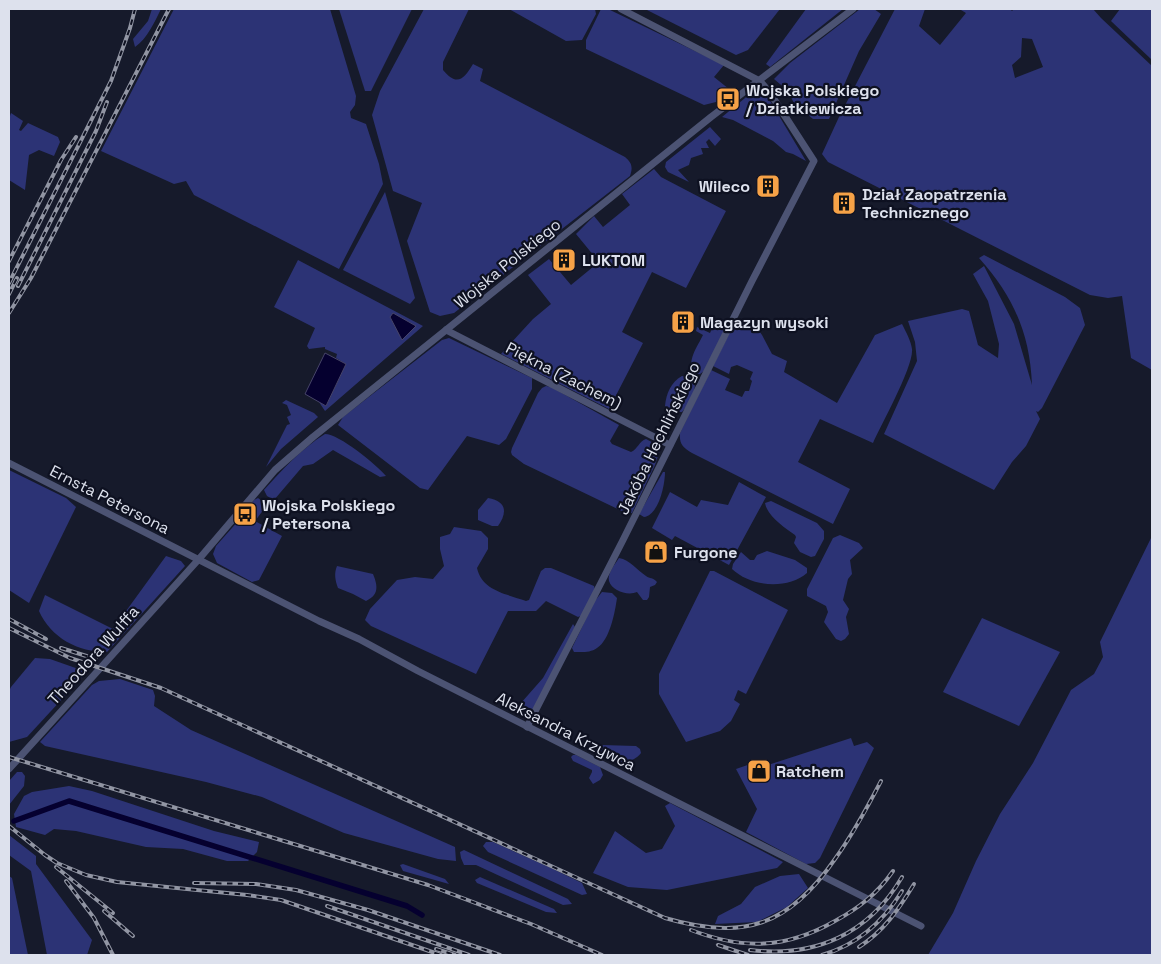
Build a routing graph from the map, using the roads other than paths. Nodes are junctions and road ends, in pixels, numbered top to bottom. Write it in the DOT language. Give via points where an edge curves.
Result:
graph roads {
  1 [pos="621,9"];
  2 [pos="853,9"];
  3 [pos="760,81"];
  4 [pos="446,330"];
  5 [pos="670,445"];
  6 [pos="9,463"];
  7 [pos="199,559"];
  8 [pos="527,727"];
  9 [pos="9,769"];
  10 [pos="921,926"];
  1 -- 3 [label="street"];
  2 -- 3 [label="street, Wojska Polskiego"];
  3 -- 4 [label="street, Wojska Polskiego"];
  3 -- 5 [label="street, Jakóba Hechlińskiego" via="814,161"];
  4 -- 5 [label="street, Piękna (Zachem)"];
  4 -- 7 [label="street, Wojska Polskiego" via="275,470"];
  5 -- 8 [label="street, Jakóba Hechlińskiego"];
  6 -- 7 [label="street, Ernsta Petersona"];
  7 -- 8 [label="street, Aleksandra Krzywca"];
  7 -- 9 [label="street, Theodora Wulffa"];
  8 -- 10 [label="street, Aleksandra Krzywca"];
}
